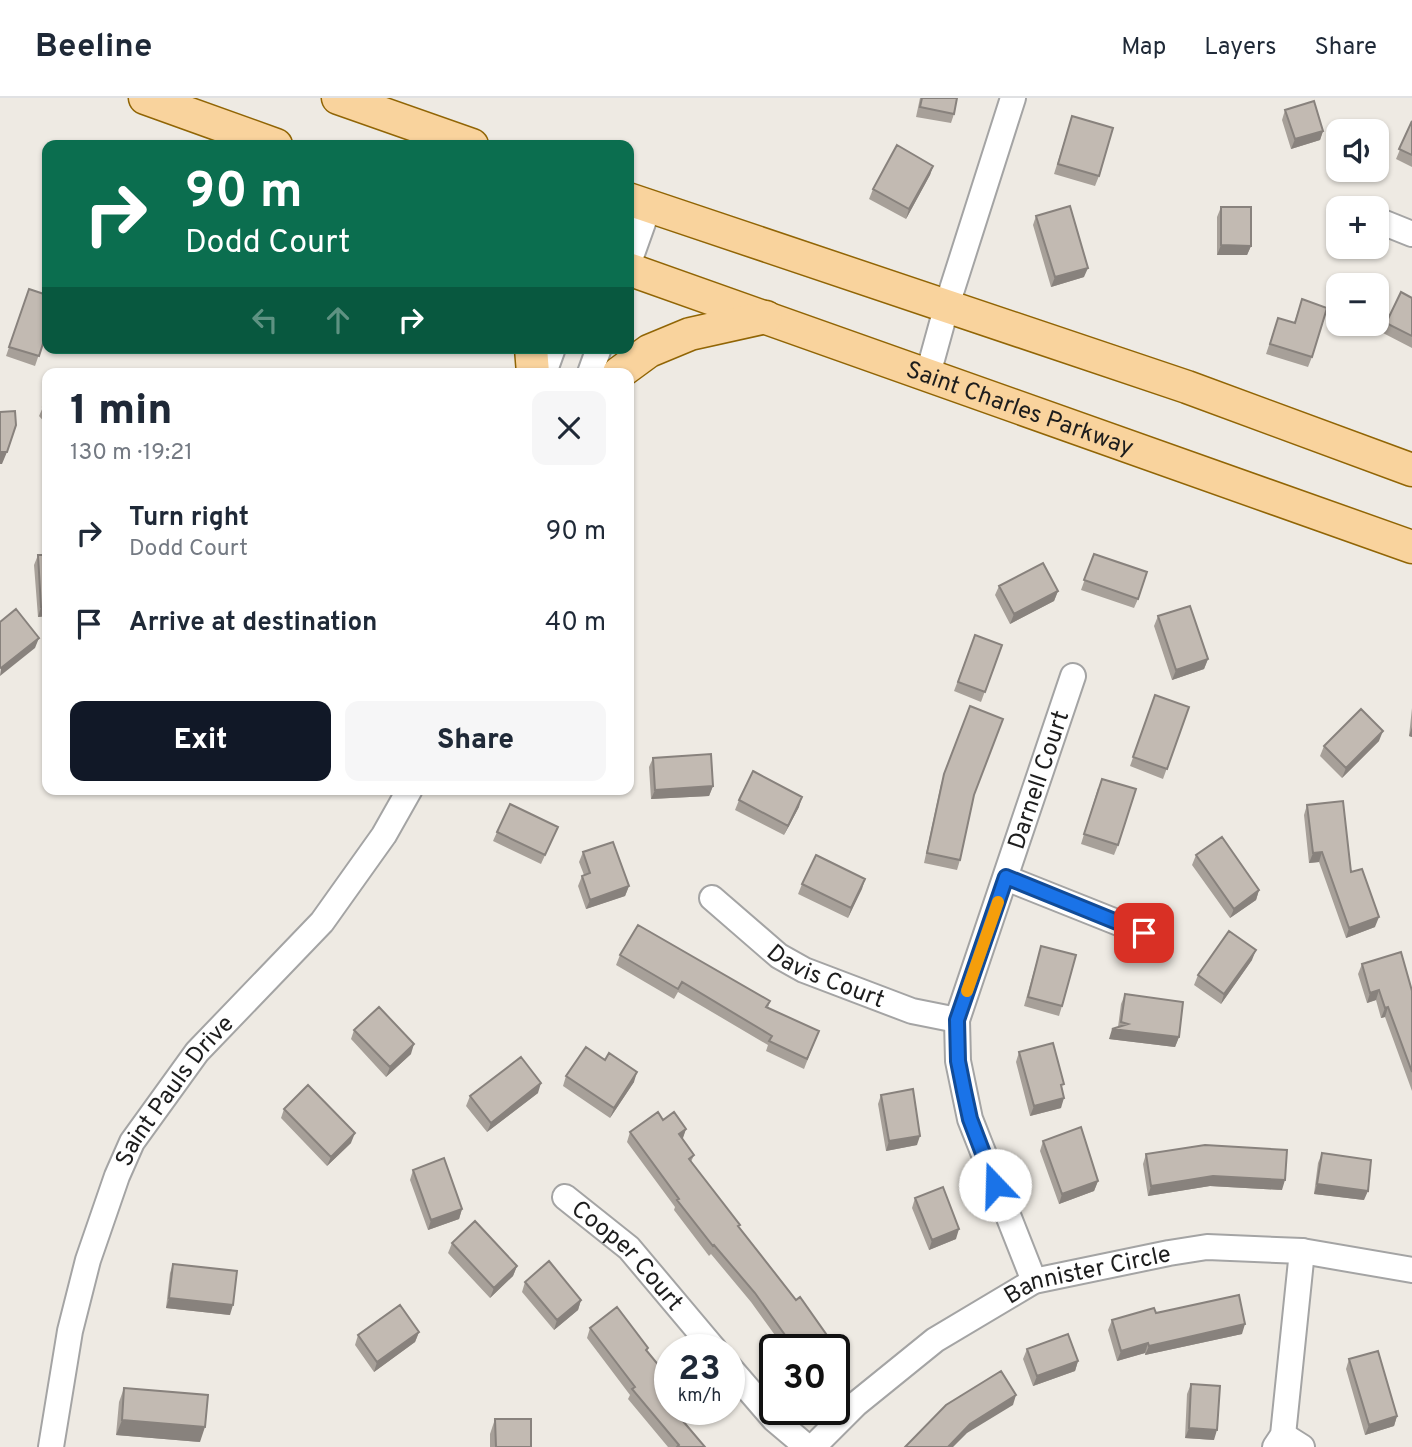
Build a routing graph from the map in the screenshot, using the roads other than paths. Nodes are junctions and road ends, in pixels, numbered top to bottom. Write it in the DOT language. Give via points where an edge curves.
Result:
graph roads {
  1 [pos="145,98"];
  2 [pos="338,98"];
  3 [pos="1013,98"];
  4 [pos="262,140"];
  5 [pos="458,140"];
  6 [pos="639,202"];
  7 [pos="1389,225"];
  8 [pos="634,232"];
  9 [pos="1412,234"];
  10 [pos="634,269"];
  11 [pos="947,305"];
  12 [pos="767,317"];
  13 [pos="626,368"];
  14 [pos="928,374"];
  15 [pos="1412,470"];
  16 [pos="1412,547"];
  17 [pos="1073,676"];
  18 [pos="407,795"];
  19 [pos="1006,877"];
  20 [pos="712,898"];
  21 [pos="1144,933"];
  22 [pos="957,1020"];
  23 [pos="565,1197"];
  24 [pos="1302,1251"];
  25 [pos="1412,1270"];
  26 [pos="1034,1281"];
  27 [pos="701,1334"];
  28 [pos="745,1385"];
  29 [pos="1287,1443"];
  30 [pos="51,1447"];
  31 [pos="807,1447"];
  32 [pos="813,1447"];
  1 -- 4 [label="main road"];
  2 -- 5 [label="main road"];
  3 -- 11 [label="street"];
  6 -- 8 [label="street"];
  6 -- 11 [label="main road"];
  7 -- 9 [label="street"];
  10 -- 12 [label="main road, Saint Charles Parkway"];
  11 -- 14 [label="street"];
  11 -- 15 [label="main road"];
  12 -- 13 [label="main road" via="690,334 649,351"];
  12 -- 14 [label="main road, Saint Charles Parkway"];
  14 -- 16 [label="main road, Saint Charles Parkway"];
  17 -- 19 [label="street, Darnell Court"];
  18 -- 30 [label="street, Saint Pauls Drive" via="323,922 197,1052 132,1142 88,1260 70,1331"];
  19 -- 21 [label="street"];
  19 -- 22 [label="street, Darnell Court"];
  20 -- 22 [label="street, Davis Court" via="779,956 804,970 912,1011"];
  22 -- 26 [label="street, Darnell Court" via="958,1061 970,1119"];
  23 -- 27 [label="street, Cooper Court" via="629,1248"];
  24 -- 25 [label="street, Bannister Circle"];
  24 -- 26 [label="street, Bannister Circle" via="1207,1247"];
  24 -- 29 [label="street"];
  26 -- 32 [label="street, Bannister Circle" via="936,1339 856,1404"];
  28 -- 31 [label="street"];
}
